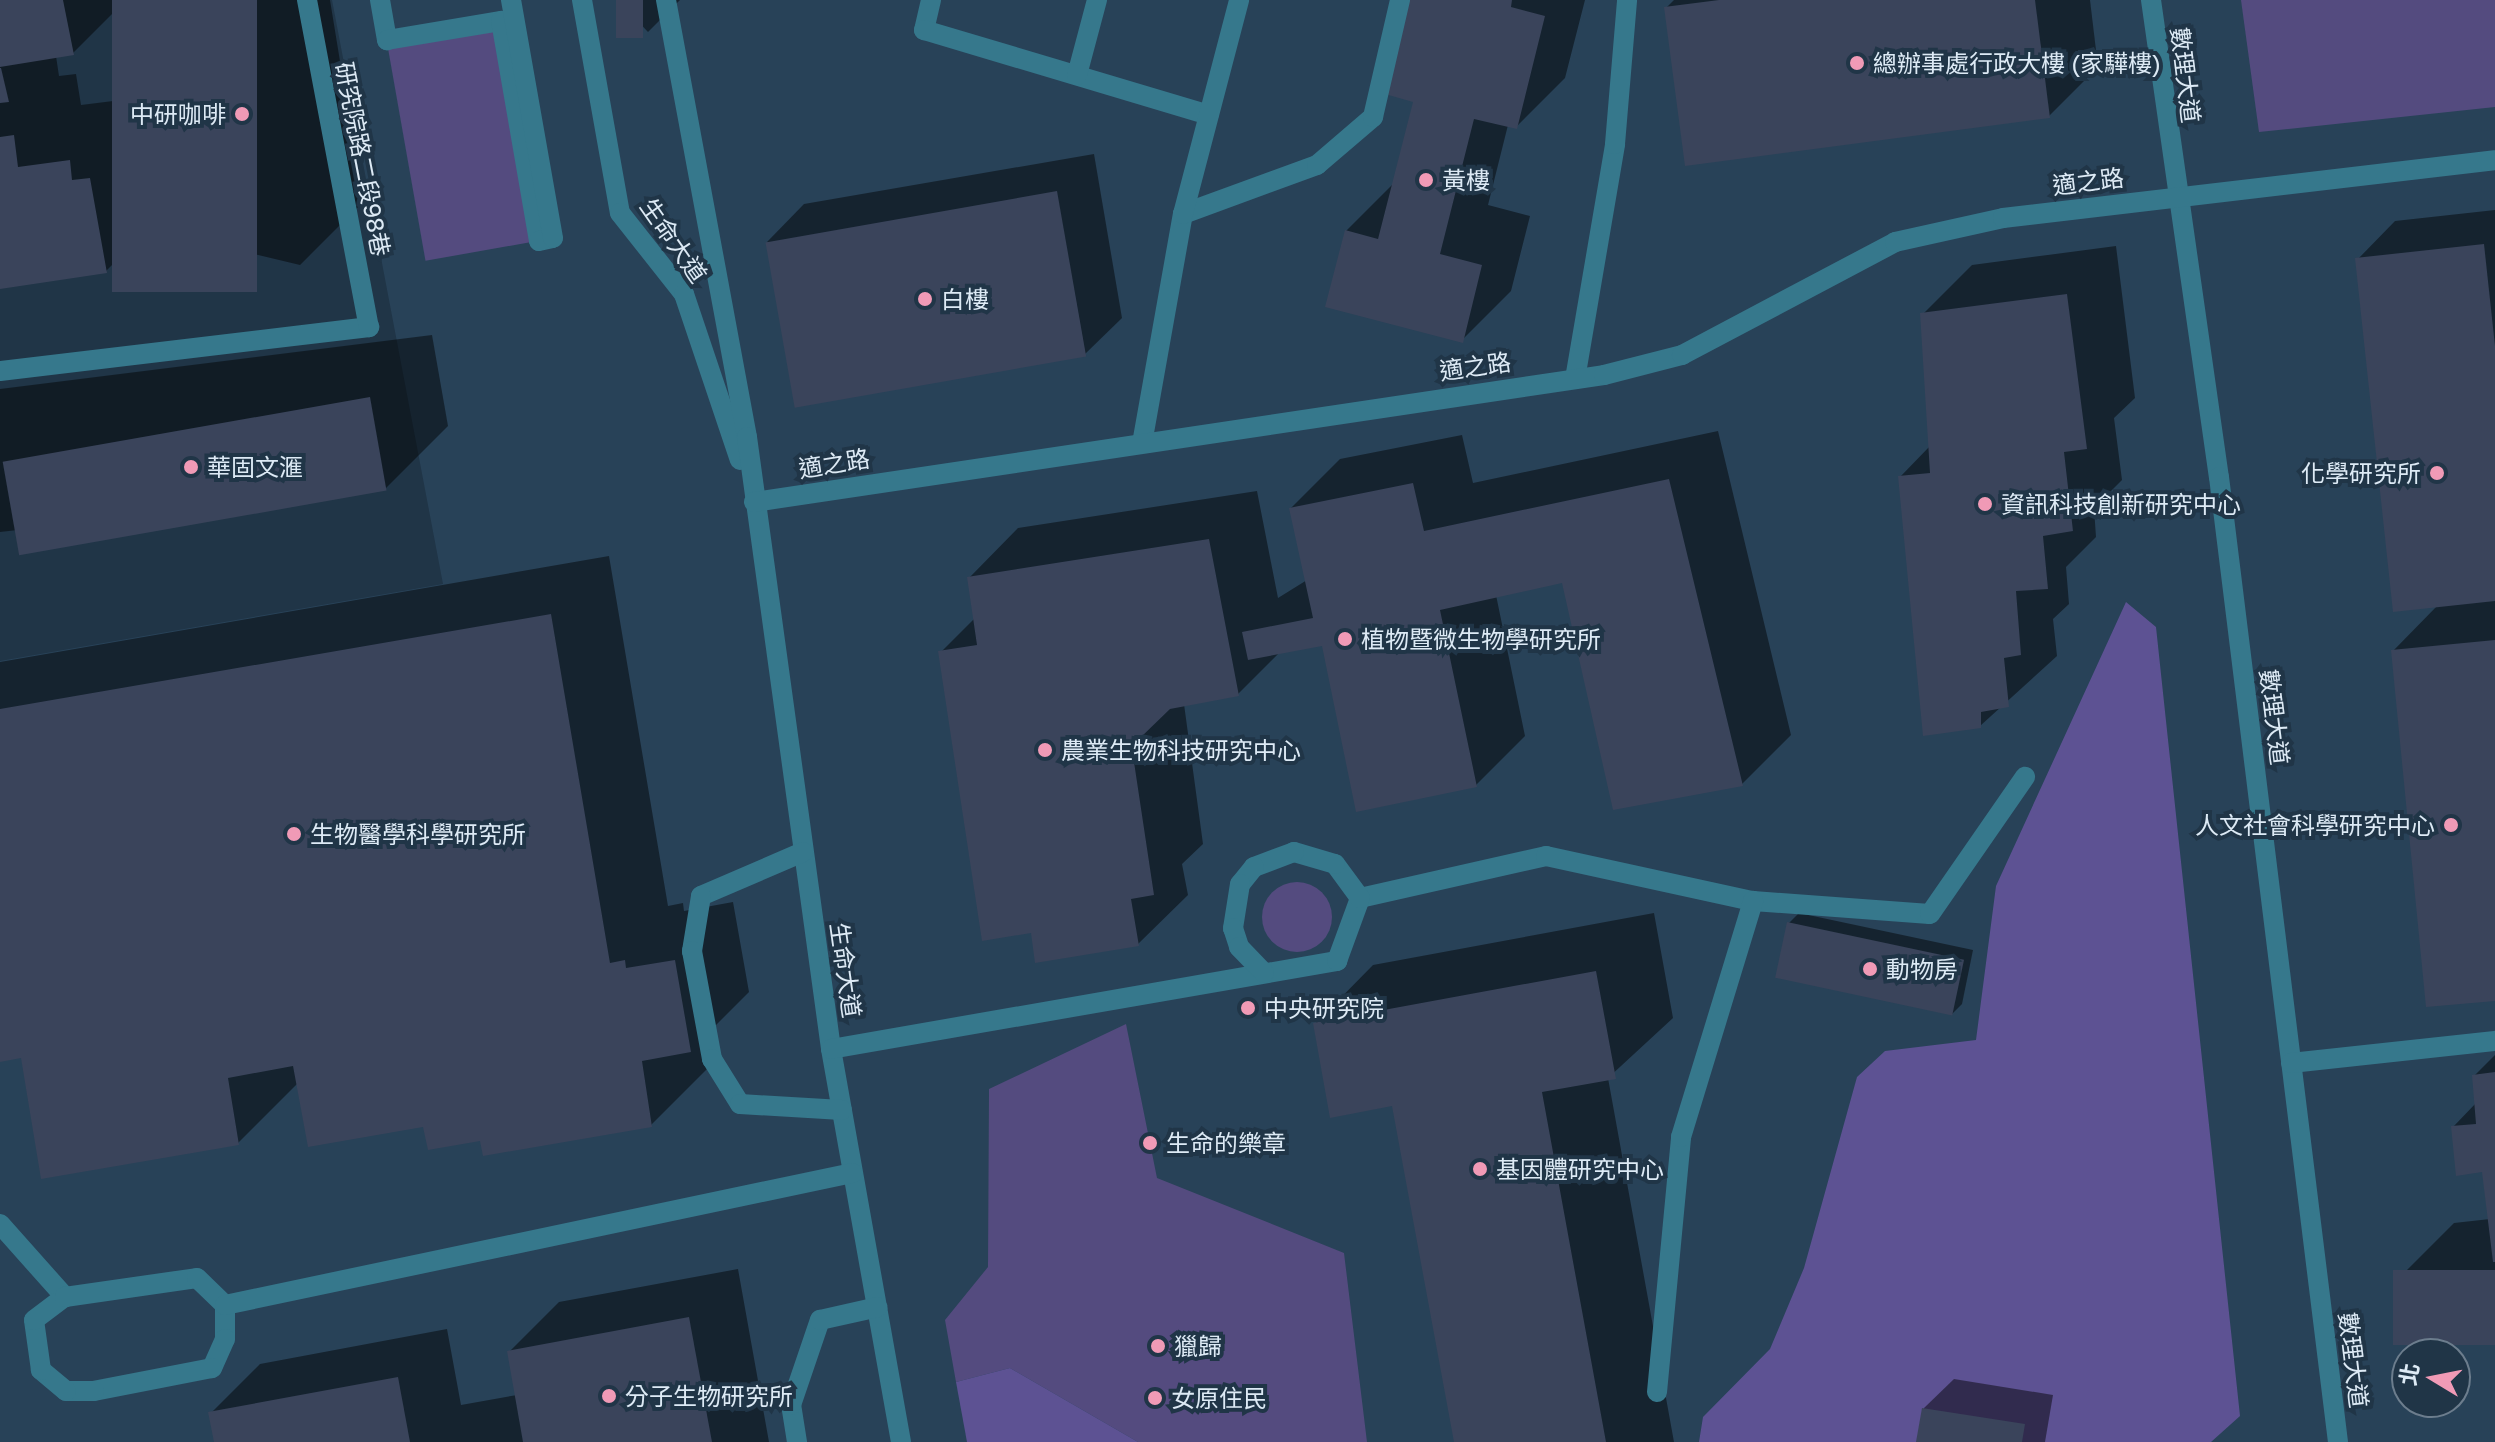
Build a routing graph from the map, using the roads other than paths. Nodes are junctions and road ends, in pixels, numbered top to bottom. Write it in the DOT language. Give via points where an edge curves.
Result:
graph roads {
  1 [pos="307,0"];
  2 [pos="380,0"];
  3 [pos="511,0"];
  4 [pos="582,0"];
  5 [pos="666,0"];
  6 [pos="931,0"];
  7 [pos="1097,0"];
  8 [pos="1239,0"];
  9 [pos="1400,0"];
  10 [pos="1627,0"];
  11 [pos="2151,0"];
  12 [pos="1077,75"];
  13 [pos="1209,115"];
  14 [pos="2495,160"];
  15 [pos="2176,197"];
  16 [pos="1183,214"];
  17 [pos="0,371"];
  18 [pos="1575,379"];
  19 [pos="1143,438"];
  20 [pos="754,502"];
  21 [pos="2025,777"];
  22 [pos="803,852"];
  23 [pos="1360,898"];
  24 [pos="1753,901"];
  25 [pos="1264,973"];
  26 [pos="2495,1041"];
  27 [pos="831,1049"];
  28 [pos="2291,1063"];
  29 [pos="842,1110"];
  30 [pos="852,1173"];
  31 [pos="0,1224"];
  32 [pos="65,1297"];
  33 [pos="225,1305"];
  34 [pos="878,1307"];
  35 [pos="1657,1392"];
  36 [pos="797,1442"];
  37 [pos="901,1442"];
  38 [pos="2338,1442"];
  1 -- 17 [label="street, 研究院路二段98巷" via="369,327"];
  2 -- 3 [label="street" via="387,40 501,21 539,241 553,238"];
  4 -- 20 [label="street, 生命大道" via="620,213 684,294"];
  5 -- 20 [label="street, 生命大道"];
  6 -- 12 [label="street" via="924,30"];
  7 -- 12 [label="street"];
  8 -- 13 [label="street"];
  9 -- 16 [label="street" via="1373,117 1317,165"];
  10 -- 18 [label="street" via="1615,144"];
  11 -- 15 [label="street, 數理大道"];
  12 -- 13 [label="street"];
  13 -- 16 [label="street"];
  14 -- 15 [label="street, 適之路"];
  15 -- 18 [label="street, 適之路" via="2003,218 1895,242 1682,355"];
  15 -- 28 [label="street, 數理大道"];
  16 -- 19 [label="street"];
  18 -- 19 [label="street, 適之路"];
  19 -- 20 [label="street, 適之路"];
  20 -- 22 [label="street, 生命大道"];
  21 -- 24 [label="street" via="1930,914"];
  22 -- 27 [label="street, 生命大道"];
  22 -- 29 [label="street" via="701,896 692,951 712,1059 740,1104"];
  23 -- 24 [label="street" via="1546,856"];
  23 -- 25 [label="street" via="1337,961"];
  23 -- 25 [label="street" via="1350,879 1316,854 1294,852 1254,867 1232,906 1233,928 1239,947"];
  24 -- 35 [label="street" via="1681,1137"];
  25 -- 27 [label="street"];
  26 -- 28 [label="street"];
  27 -- 29 [label="street, 生命大道"];
  28 -- 38 [label="street, 數理大道"];
  29 -- 30 [label="street, 生命大道"];
  30 -- 33 [label="street"];
  30 -- 34 [label="street, 生命大道"];
  31 -- 32 [label="street"];
  32 -- 33 [label="street" via="197,1278"];
  32 -- 33 [label="street" via="34,1320 41,1370 66,1391 212,1368 225,1339"];
  34 -- 36 [label="street" via="820,1320 791,1405"];
  34 -- 37 [label="street, 生命大道"];
}
